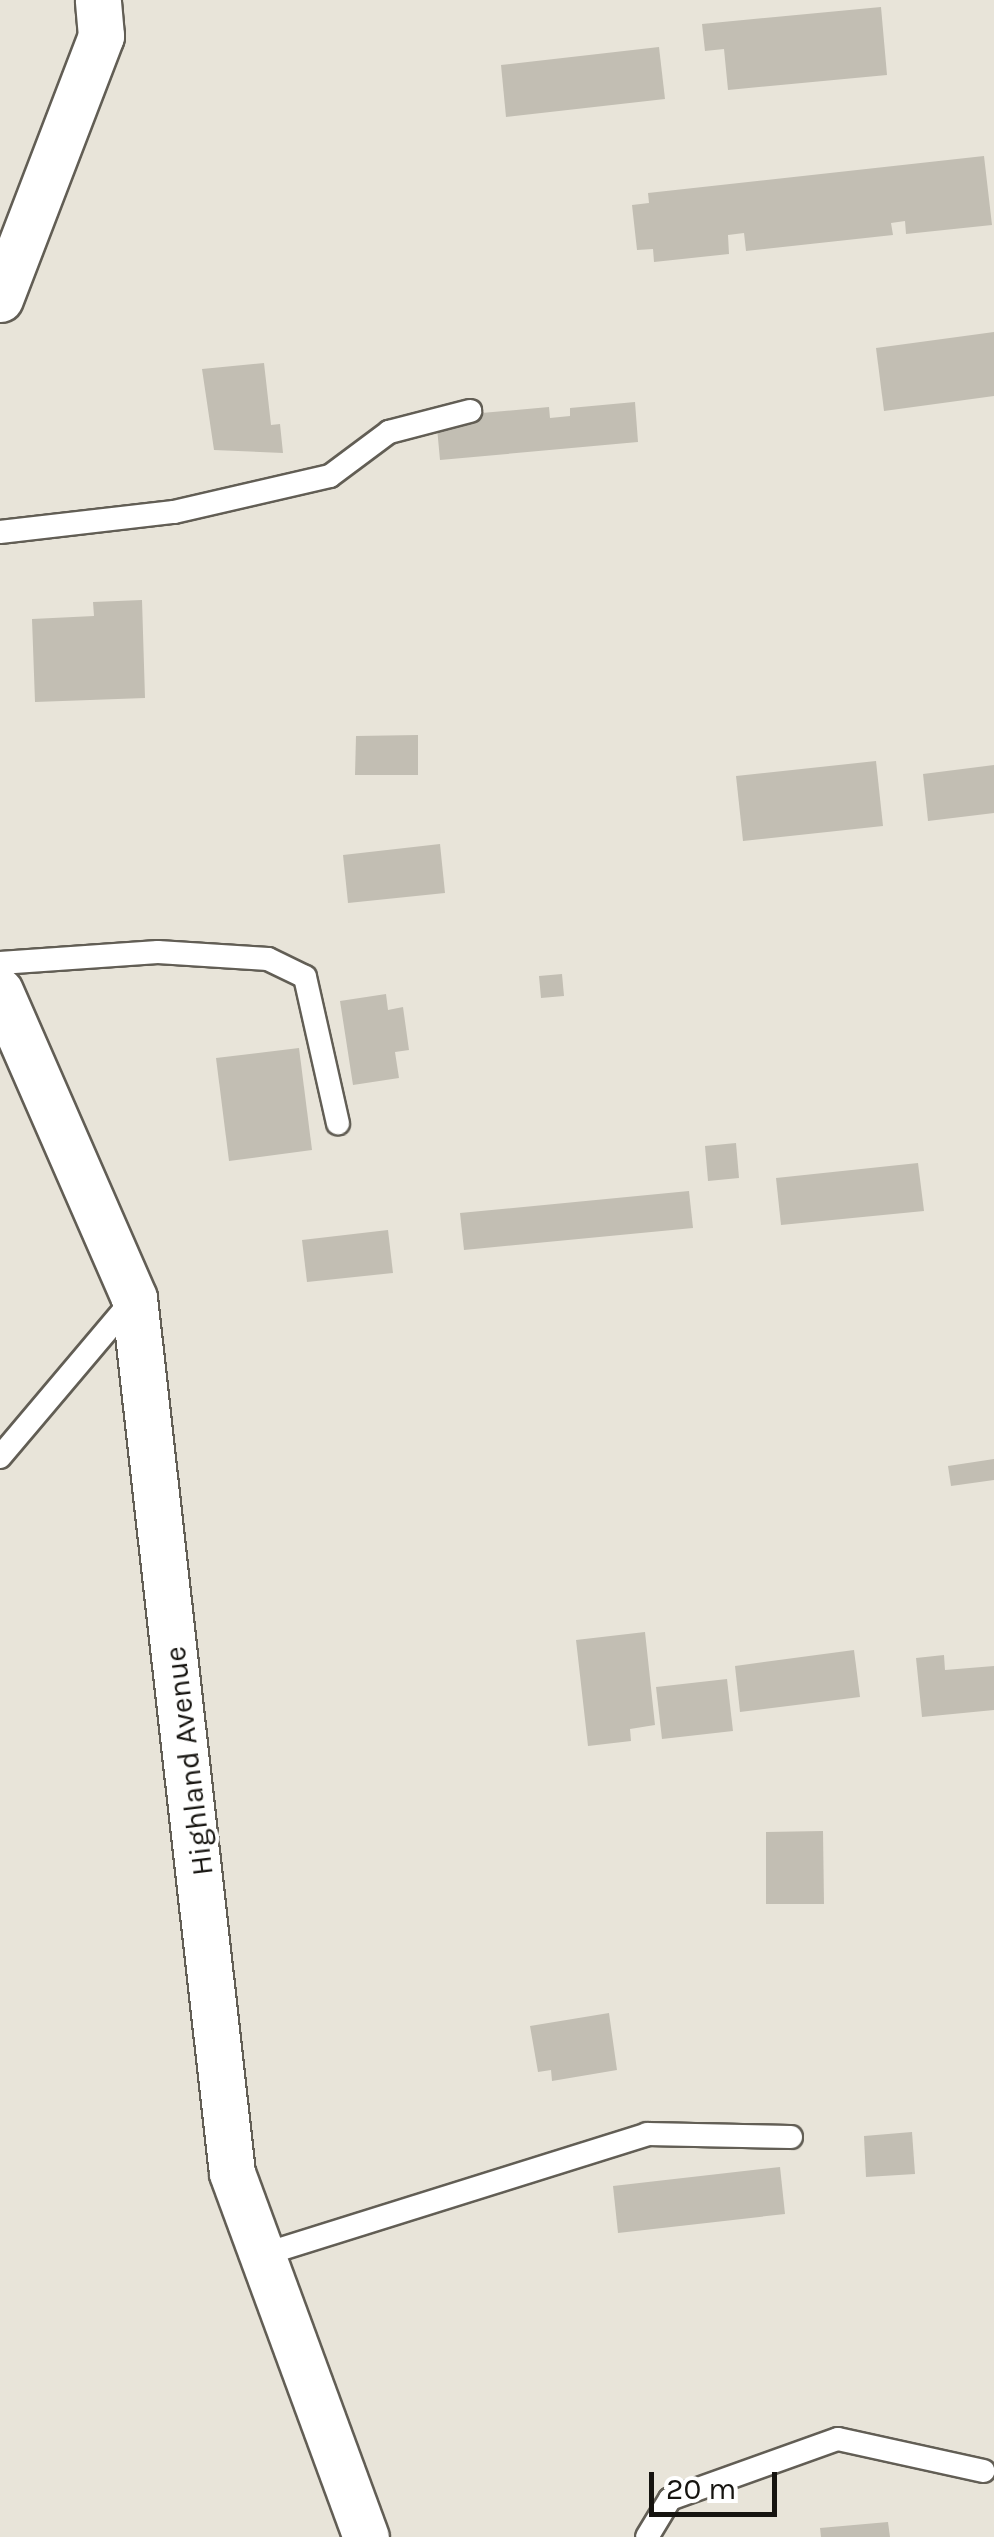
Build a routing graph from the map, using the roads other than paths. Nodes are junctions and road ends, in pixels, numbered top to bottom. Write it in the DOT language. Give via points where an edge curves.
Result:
graph roads {
  1 [pos="98,0"];
  2 [pos="0,299"];
  3 [pos="470,411"];
  4 [pos="0,532"];
  5 [pos="0,963"];
  6 [pos="0,991"];
  7 [pos="338,1123"];
  8 [pos="134,1298"];
  9 [pos="0,1457"];
  10 [pos="790,2138"];
  11 [pos="262,2255"];
  12 [pos="984,2472"];
  13 [pos="366,2537"];
  14 [pos="647,2537"];
  1 -- 2 [label="street" via="101,36"];
  3 -- 4 [label="lane" via="389,432 330,476 174,512"];
  5 -- 7 [label="lane" via="158,952 268,958 305,977"];
  6 -- 8 [label="street, Highland Avenue"];
  8 -- 9 [label="lane"];
  8 -- 11 [label="street, Highland Avenue" via="232,2173"];
  10 -- 11 [label="lane" via="646,2134"];
  11 -- 13 [label="street, Highland Avenue"];
  12 -- 14 [label="lane" via="838,2439 670,2500"];
}
